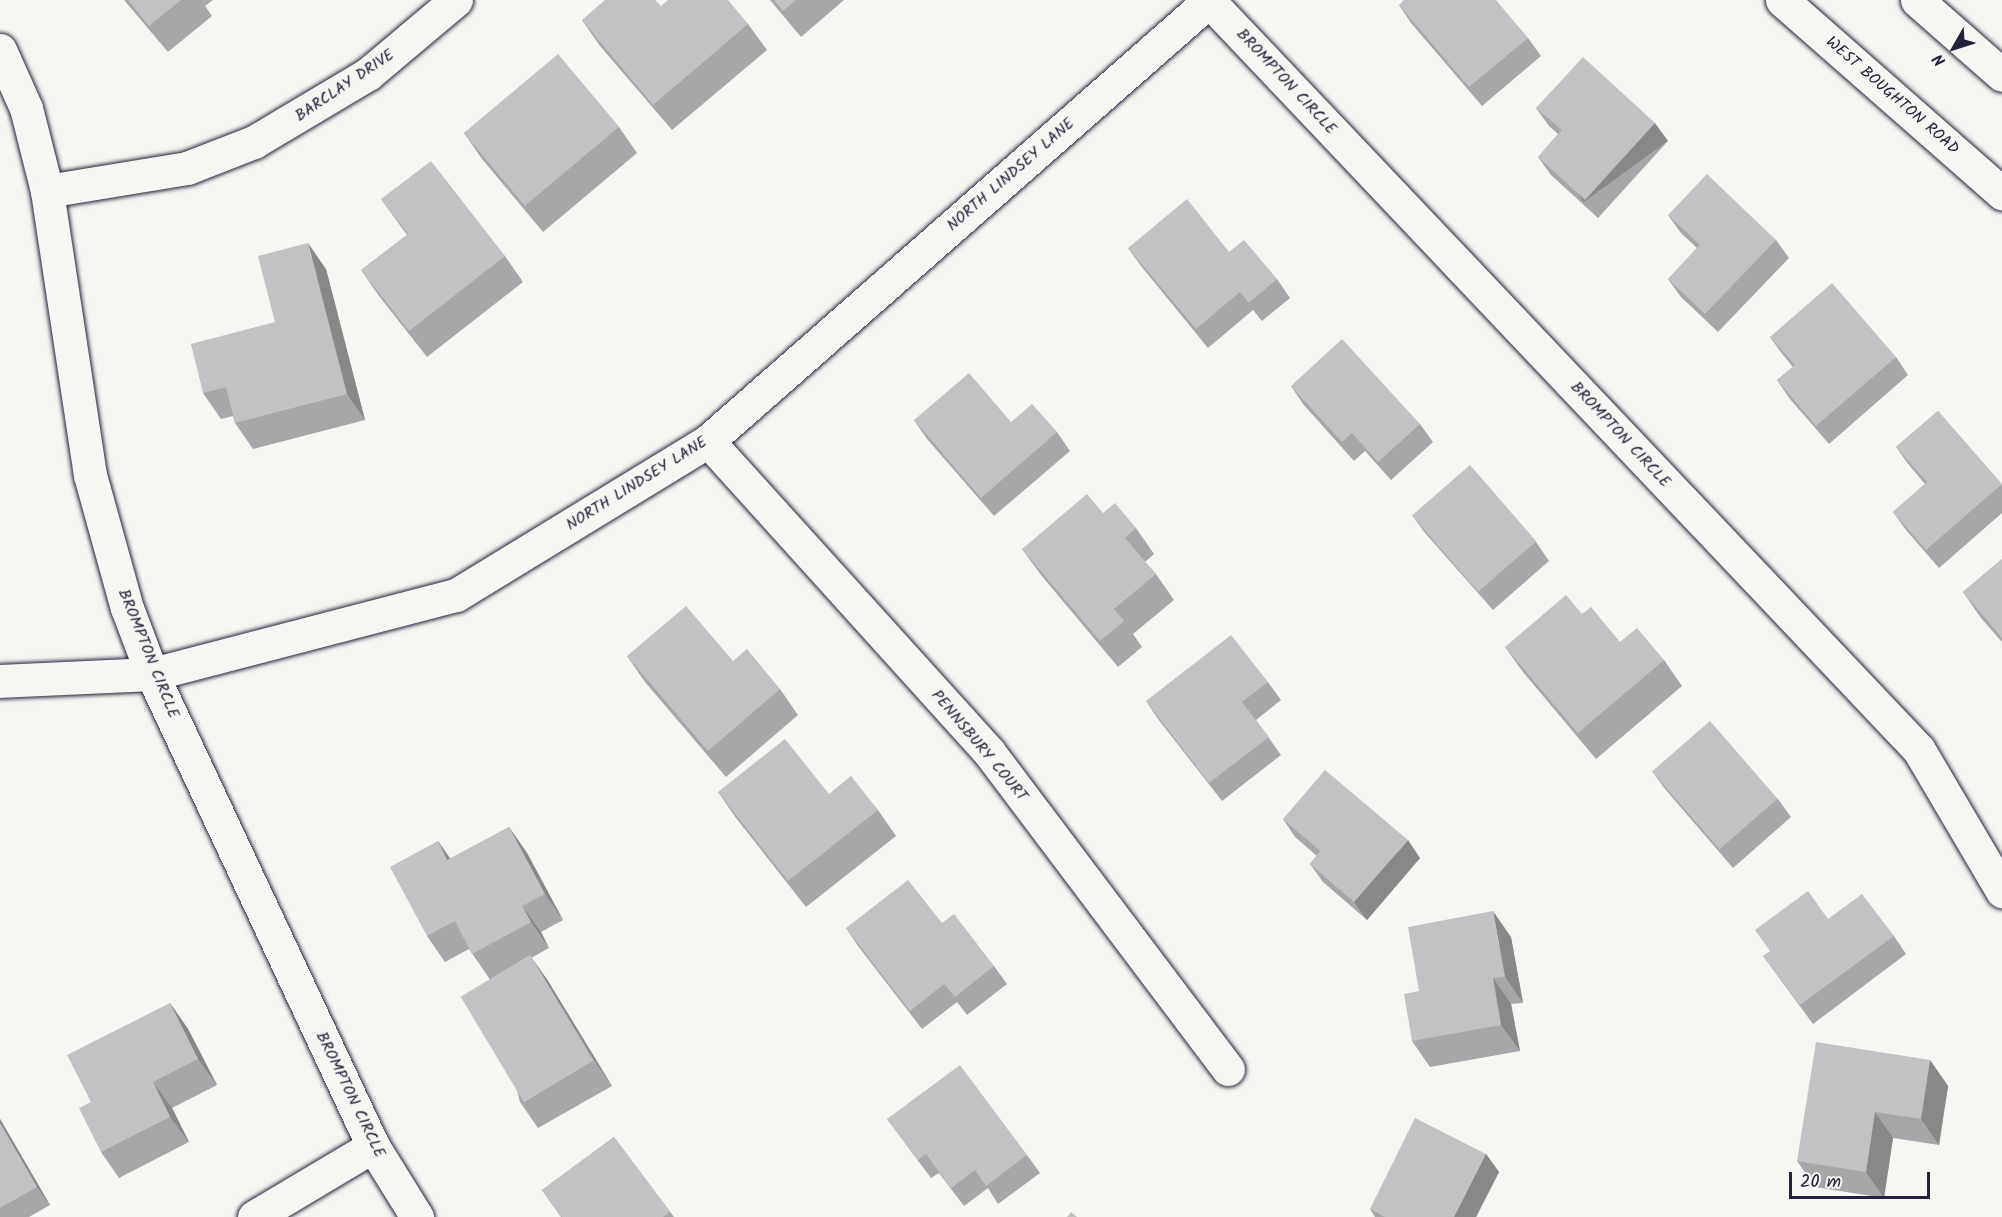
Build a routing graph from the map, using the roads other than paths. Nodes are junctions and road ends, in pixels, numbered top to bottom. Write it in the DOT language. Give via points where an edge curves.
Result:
graph roads {
  1 [pos="456,0"];
  2 [pos="1782,0"];
  3 [pos="1917,0"];
  4 [pos="1210,1"];
  5 [pos="0,50"];
  6 [pos="2002,75"];
  7 [pos="47,190"];
  8 [pos="2002,193"];
  9 [pos="708,441"];
  10 [pos="152,674"];
  11 [pos="0,681"];
  12 [pos="2002,891"];
  13 [pos="1228,1069"];
  14 [pos="373,1146"];
  15 [pos="254,1217"];
  16 [pos="417,1217"];
  1 -- 7 [label="street, BARCLAY DRIVE" via="369,74 254,142 187,168"];
  2 -- 8 [label="street, WEST BOUGHTON ROAD"];
  3 -- 6 [label="street"];
  4 -- 9 [label="street, NORTH LINDSEY LANE"];
  4 -- 12 [label="street, BROMPTON CIRCLE" via="1919,750"];
  5 -- 7 [label="street, BROMPTON CIRCLE" via="26,108"];
  7 -- 10 [label="street, BROMPTON CIRCLE" via="90,475 117,575"];
  9 -- 10 [label="street, NORTH LINDSEY LANE" via="456,596"];
  9 -- 13 [label="street, PENNSBURY COURT" via="989,752"];
  10 -- 11 [label="street, NORTH LINDSEY LANE"];
  10 -- 14 [label="street, BROMPTON CIRCLE"];
  14 -- 15 [label="street"];
  14 -- 16 [label="street, BROMPTON CIRCLE"];
}
